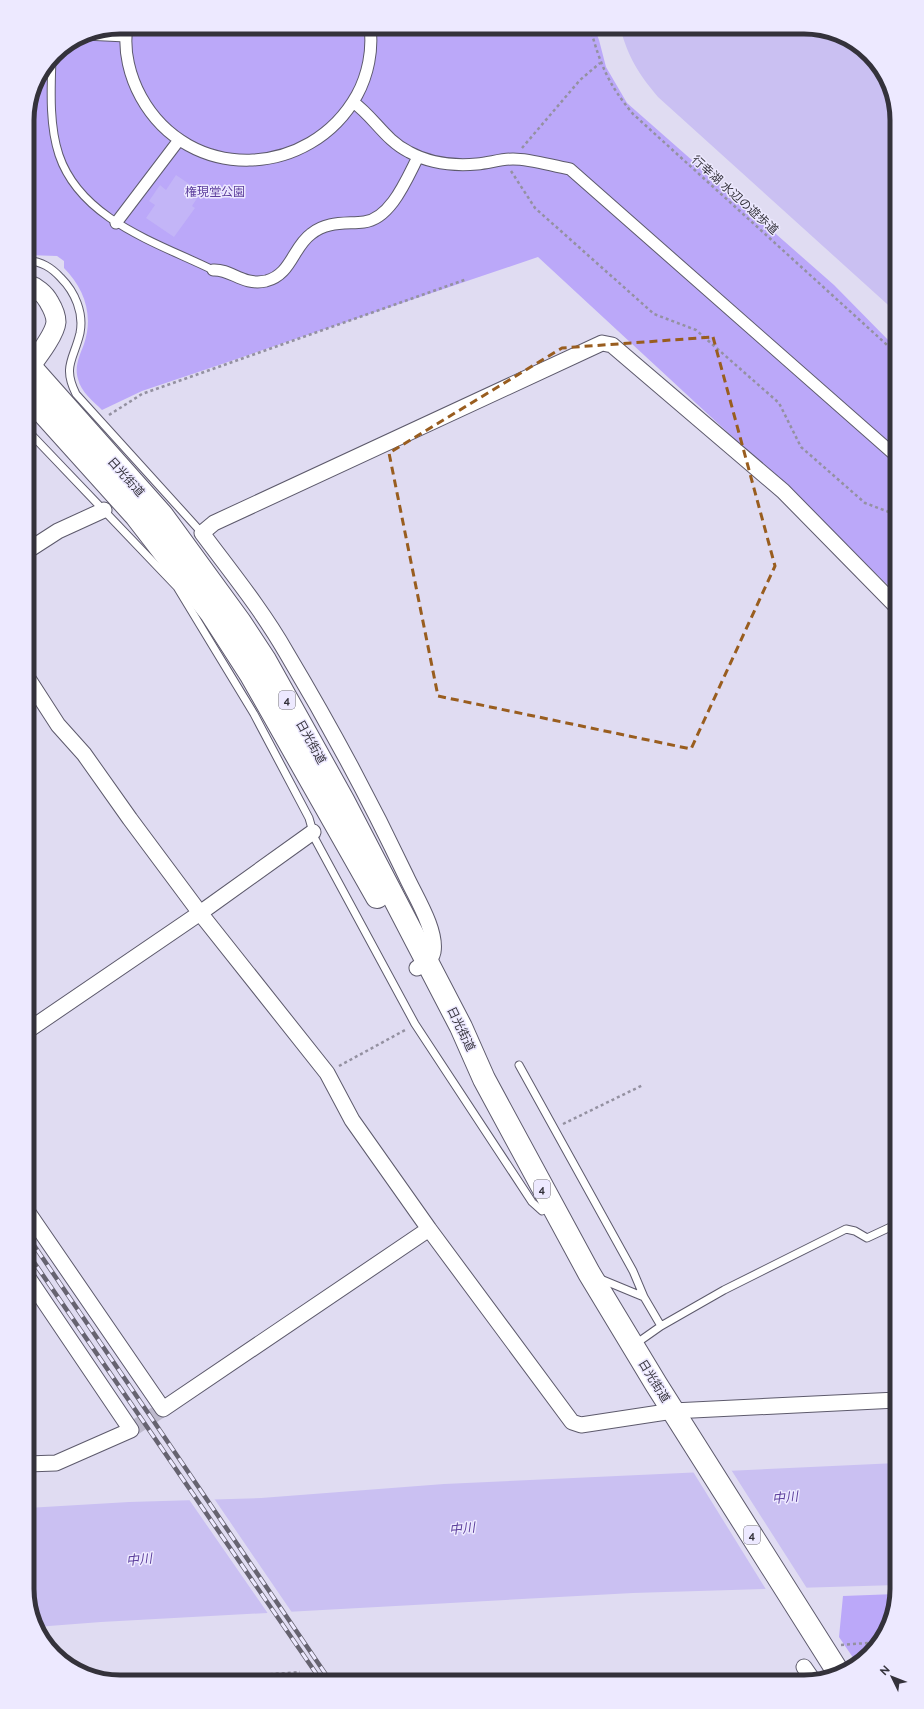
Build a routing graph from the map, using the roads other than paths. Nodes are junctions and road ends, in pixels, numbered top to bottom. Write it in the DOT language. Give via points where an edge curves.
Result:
graph roads {
  1 [pos="126,34"];
  2 [pos="370,34"];
  3 [pos="52,67"];
  4 [pos="353,102"];
  5 [pos="179,140"];
  6 [pos="418,157"];
  7 [pos="116,223"];
  8 [pos="34,261"];
  9 [pos="213,270"];
  10 [pos="34,287"];
  11 [pos="34,359"];
  12 [pos="34,374"];
  13 [pos="34,403"];
  14 [pos="34,437"];
  15 [pos="890,451"];
  16 [pos="104,510"];
  17 [pos="202,533"];
  18 [pos="34,546"];
  19 [pos="183,584"];
  20 [pos="890,600"];
  21 [pos="34,688"];
  22 [pos="313,832"];
  23 [pos="200,913"];
  24 [pos="422,966"];
  25 [pos="34,1026"];
  26 [pos="519,1065"];
  27 [pos="552,1206"];
  28 [pos="34,1221"];
  29 [pos="890,1227"];
  30 [pos="429,1229"];
  31 [pos="589,1274"];
  32 [pos="34,1286"];
  33 [pos="644,1297"];
  34 [pos="661,1326"];
  35 [pos="633,1346"];
  36 [pos="890,1400"];
  37 [pos="673,1411"];
  38 [pos="34,1464"];
  39 [pos="804,1667"];
  40 [pos="836,1668"];
  41 [pos="810,1675"];
  1 -- 5 [label="street" via="130,69 138,93 152,114"];
  2 -- 4 [label="street" via="369,61"];
  3 -- 7 [label="lane" via="54,132 59,156 84,194"];
  4 -- 5 [label="street" via="323,135 300,149 276,158 251,161 226,159 202,152"];
  4 -- 6 [label="street" via="366,111 388,139"];
  5 -- 7 [label="street"];
  6 -- 9 [label="street" via="400,192 380,215 365,222 336,223 315,231 301,243 294,259 276,276 262,281 245,281"];
  6 -- 15 [label="street" via="449,164 476,164 513,159 570,169"];
  7 -- 9 [label="lane" via="138,236"];
  8 -- 17 [label="lane" via="48,265 73,292 81,320 80,333 70,362 70,377 76,394"];
  10 -- 11 [label="street" via="47,298 56,321 53,332"];
  12 -- 24 [label="highway, 日光街道 / 4" via="162,516 265,660 343,800"];
  13 -- 19 [label="highway, 日光街道 / 4" via="136,516"];
  14 -- 16 [label="lane"];
  16 -- 18 [label="street" via="58,531"];
  16 -- 19 [label="lane"];
  17 -- 20 [label="street" via="214,523 602,343 612,345 783,491"];
  17 -- 24 [label="street" via="286,651 375,811 428,923 433,953"];
  19 -- 22 [label="lane" via="309,818"];
  19 -- 24 [label="highway, 日光街道 / 4" via="211,613 251,675"];
  21 -- 23 [label="street" via="58,725 84,754"];
  22 -- 23 [label="street"];
  22 -- 27 [label="lane" via="416,1024 532,1202 542,1212"];
  23 -- 25 [label="street"];
  23 -- 30 [label="street" via="327,1073 352,1120"];
  24 -- 27 [label="highway, 日光街道 / 4"];
  26 -- 33 [label="lane" via="633,1271"];
  27 -- 31 [label="highway, 日光街道 / 4"];
  28 -- 30 [label="street" via="163,1409"];
  29 -- 34 [label="lane" via="867,1238 846,1229 724,1290"];
  30 -- 37 [label="street" via="572,1422 581,1425"];
  31 -- 33 [label="lane"];
  31 -- 35 [label="highway, 日光街道 / 4"];
  32 -- 38 [label="street" via="131,1430 56,1463"];
  33 -- 34 [label="lane"];
  34 -- 35 [label="lane"];
  35 -- 37 [label="highway, 日光街道 / 4"];
  36 -- 37 [label="street"];
  37 -- 40 [label="highway, 日光街道 / 4"];
  39 -- 41 [label="street"];
}
